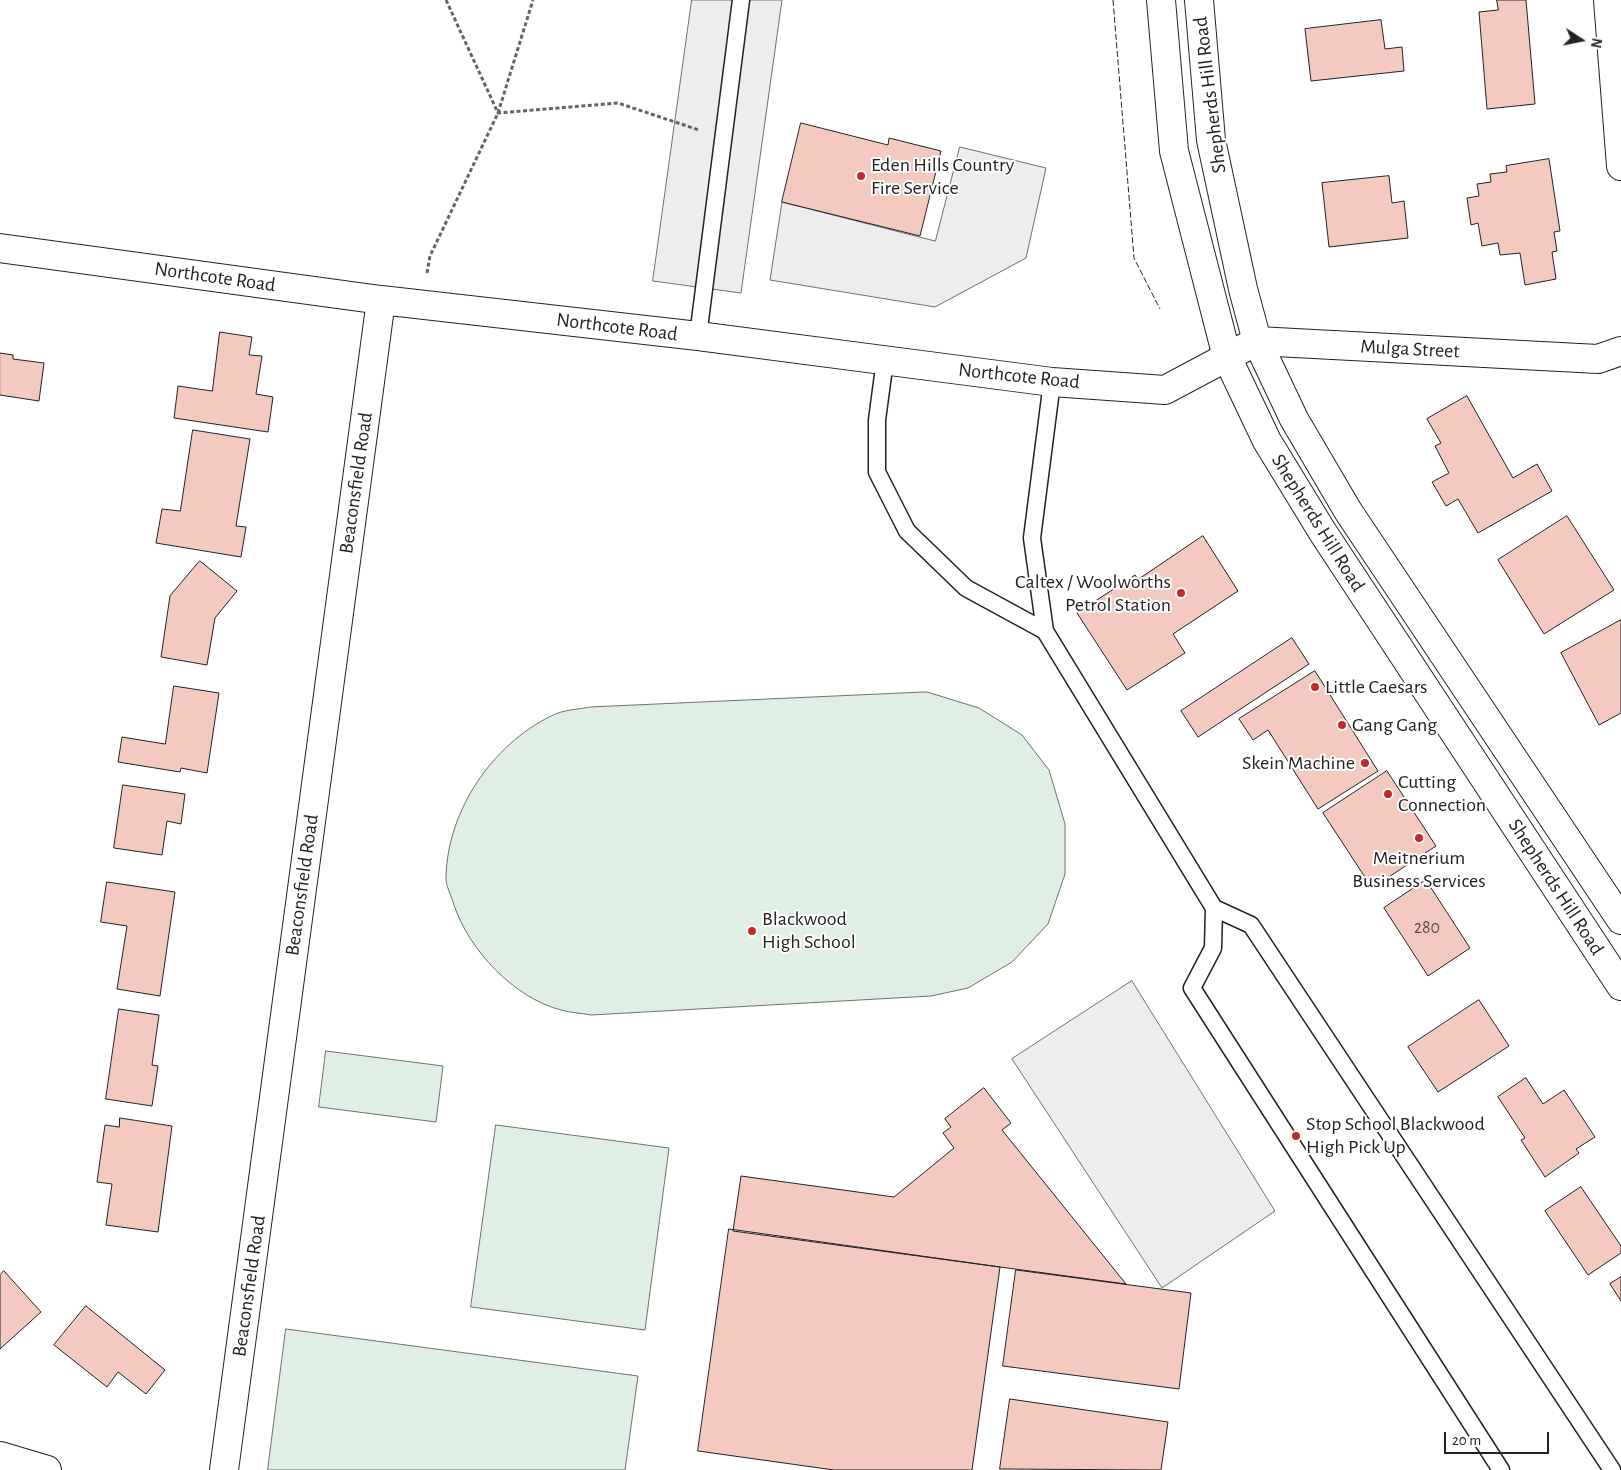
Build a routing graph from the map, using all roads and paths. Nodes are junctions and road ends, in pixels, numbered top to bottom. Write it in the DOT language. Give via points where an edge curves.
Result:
graph roads {
  1 [pos="446,0"];
  2 [pos="534,0"];
  3 [pos="741,0"];
  4 [pos="1161,0"];
  5 [pos="1199,0"];
  6 [pos="1608,0"];
  7 [pos="498,113"];
  8 [pos="723,138"];
  9 [pos="1621,166"];
  10 [pos="0,248"];
  11 [pos="381,300"];
  12 [pos="422,304"];
  13 [pos="698,336"];
  14 [pos="1257,340"];
  15 [pos="1610,355"];
  16 [pos="1227,357"];
  17 [pos="885,360"];
  18 [pos="1052,382"];
  19 [pos="1045,631"];
  20 [pos="1214,908"];
  21 [pos="1621,920"];
  22 [pos="1621,986"];
  23 [pos="0,1456"];
  24 [pos="47,1470"];
  25 [pos="224,1470"];
  26 [pos="1501,1470"];
  27 [pos="1612,1470"];
  1 -- 7 [label="path"];
  2 -- 7 [label="path"];
  3 -- 8 [label="lane"];
  4 -- 16 [label="street, Shepherds Hill Road" via="1174,151"];
  5 -- 14 [label="street, Shepherds Hill Road" via="1211,140"];
  6 -- 9 [label="street"];
  7 -- 8 [label="path" via="618,102"];
  7 -- 12 [label="path" via="430,256"];
  8 -- 13 [label="lane"];
  10 -- 11 [label="street, Northcote Road"];
  11 -- 12 [label="street, Northcote Road"];
  11 -- 25 [label="street, Beaconsfield Road"];
  12 -- 13 [label="street, Northcote Road"];
  13 -- 17 [label="street, Northcote Road"];
  14 -- 15 [label="street, Mulga Street"];
  14 -- 16 [label="street"];
  14 -- 21 [label="street, Shepherds Hill Road" via="1294,419 1348,511"];
  16 -- 18 [label="street, Northcote Road" via="1165,390"];
  16 -- 22 [label="street, Shepherds Hill Road" via="1267,441 1322,531"];
  17 -- 18 [label="street, Northcote Road"];
  17 -- 19 [label="lane" via="877,420 877,472 907,531 966,588"];
  18 -- 19 [label="lane" via="1032,538"];
  19 -- 20 [label="lane"];
  20 -- 26 [label="lane" via="1213,948 1192,988"];
  20 -- 27 [label="lane" via="1251,925"];
  23 -- 24 [label="street"];
}
